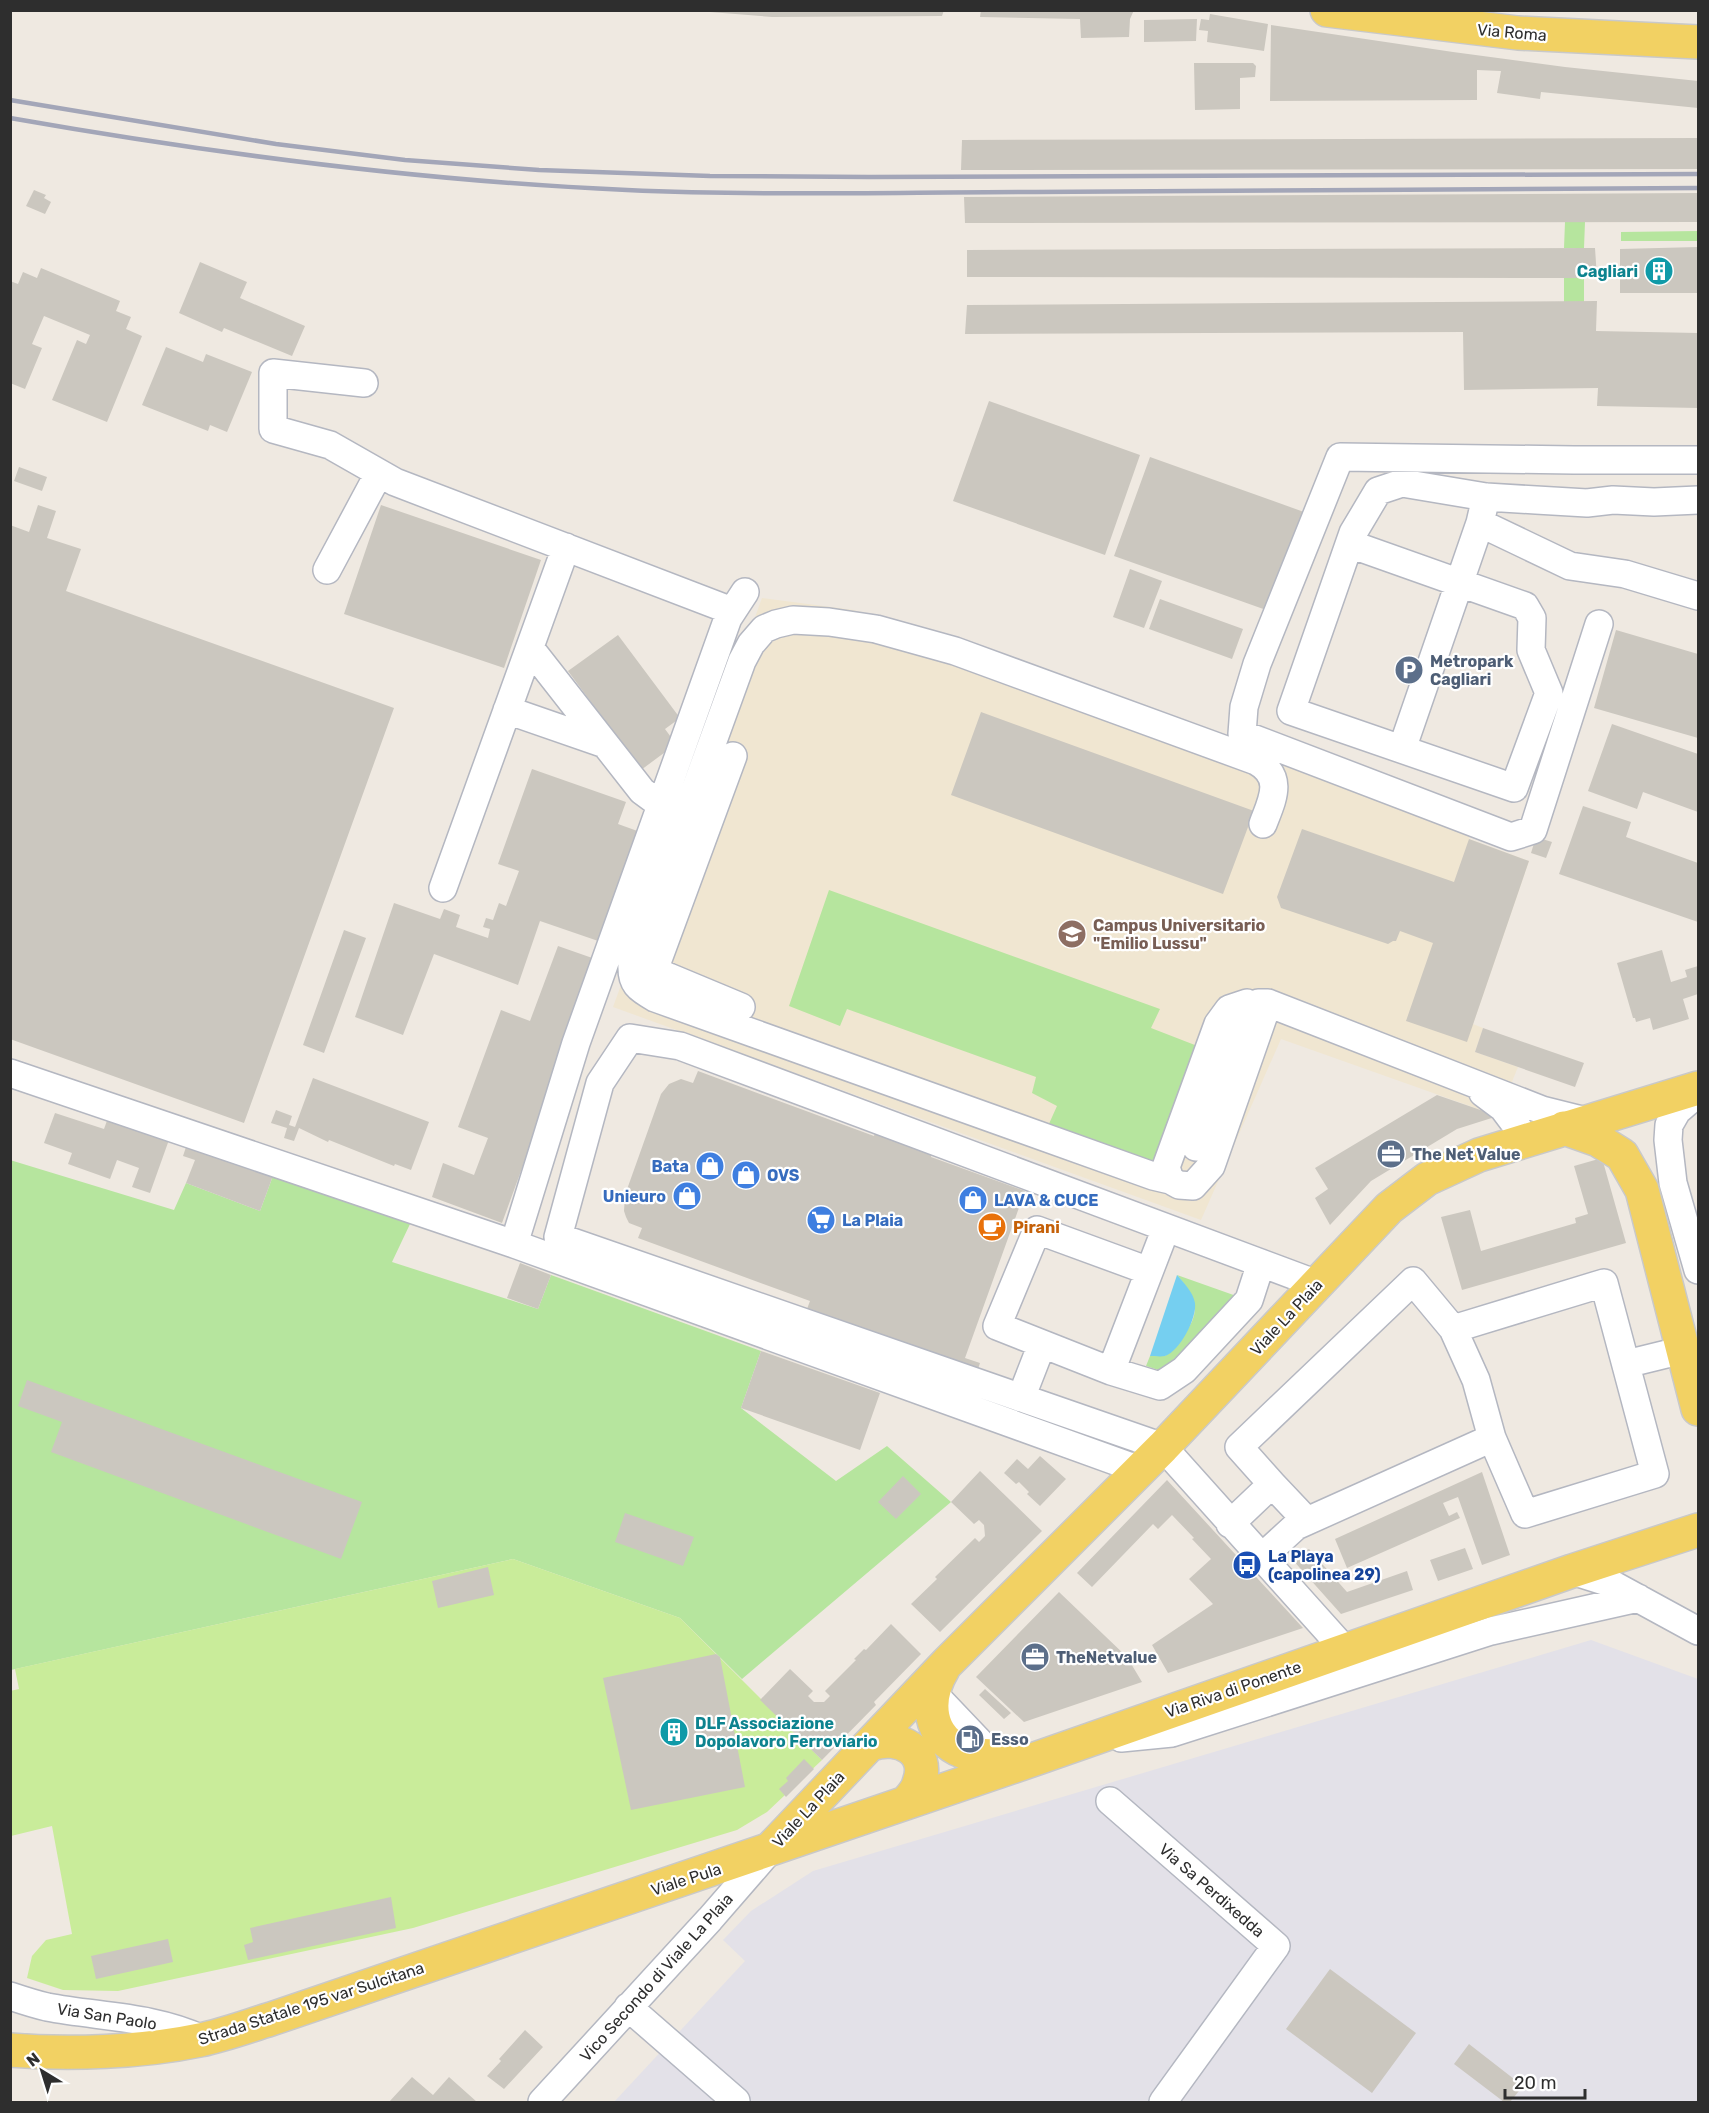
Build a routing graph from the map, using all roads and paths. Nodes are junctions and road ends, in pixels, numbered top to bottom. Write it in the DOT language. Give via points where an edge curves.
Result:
graph roads {
  1 [pos="1327,10"];
  2 [pos="1698,42"];
  3 [pos="364,382"];
  4 [pos="1698,460"];
  5 [pos="379,473"];
  6 [pos="1486,497"];
  7 [pos="1698,500"];
  8 [pos="1480,523"];
  9 [pos="1350,544"];
  10 [pos="566,548"];
  11 [pos="327,570"];
  12 [pos="1459,582"];
  13 [pos="1698,596"];
  14 [pos="1599,624"];
  15 [pos="530,648"];
  16 [pos="507,710"];
  17 [pos="605,744"];
  18 [pos="1402,749"];
  19 [pos="733,756"];
  20 [pos="661,805"];
  21 [pos="1263,824"];
  22 [pos="687,846"];
  23 [pos="443,888"];
  24 [pos="1263,1003"];
  25 [pos="741,1007"];
  26 [pos="10,1073"];
  27 [pos="1468,1081"];
  28 [pos="1698,1088"];
  29 [pos="1698,1093"];
  30 [pos="1575,1125"];
  31 [pos="1527,1140"];
  32 [pos="1196,1147"];
  33 [pos="1170,1180"];
  34 [pos="1166,1228"];
  35 [pos="514,1244"];
  36 [pos="1261,1263"];
  37 [pos="1698,1269"];
  38 [pos="1149,1271"];
  39 [pos="1317,1284"];
  40 [pos="1453,1329"];
  41 [pos="1042,1344"];
  42 [pos="1683,1350"];
  43 [pos="1626,1364"];
  44 [pos="1111,1371"];
  45 [pos="1021,1398"];
  46 [pos="1698,1409"];
  47 [pos="1492,1438"];
  48 [pos="1152,1458"];
  49 [pos="1272,1484"];
  50 [pos="1307,1521"];
  51 [pos="1230,1524"];
  52 [pos="1698,1530"];
  53 [pos="1261,1558"];
  54 [pos="1572,1571"];
  55 [pos="1638,1598"];
  56 [pos="1698,1631"];
  57 [pos="1346,1650"];
  58 [pos="947,1663"];
  59 [pos="1084,1741"];
  60 [pos="871,1744"];
  61 [pos="1035,1759"];
  62 [pos="1110,1801"];
  63 [pos="906,1803"];
  64 [pos="769,1851"];
  65 [pos="602,1906"];
  66 [pos="10,1996"];
  67 [pos="628,2007"];
  68 [pos="202,2039"];
  69 [pos="20,2054"];
  70 [pos="735,2102"];
  71 [pos="542,2103"];
  72 [pos="1163,2103"];
  1 -- 2 [label="main road, Via Roma" via="1518,33"];
  3 -- 5 [label="street" via="273,373 273,429 330,446"];
  4 -- 14 [label="street" via="1340,457 1257,664 1244,707 1242,734 1511,837 1533,830"];
  5 -- 10 [label="street"];
  5 -- 11 [label="street"];
  6 -- 7 [label="street" via="1587,503"];
  6 -- 8 [label="street"];
  6 -- 9 [label="street" via="1402,483 1378,491"];
  8 -- 12 [label="street"];
  8 -- 13 [label="street" via="1570,566 1625,574"];
  9 -- 12 [label="street"];
  9 -- 18 [label="street" via="1291,711"];
  10 -- 15 [label="street"];
  10 -- 20 [label="street" via="739,601 728,618"];
  12 -- 18 [label="street"];
  12 -- 18 [label="street" via="1525,606 1532,618 1531,650 1550,693 1514,788"];
  15 -- 16 [label="street"];
  15 -- 17 [label="street"];
  16 -- 17 [label="street"];
  16 -- 23 [label="street"];
  17 -- 20 [label="street" via="642,791"];
  19 -- 22 [label="street"];
  20 -- 35 [label="street" via="576,1043"];
  21 -- 22 [label="street" via="1274,783 1265,766 1256,761 955,651 876,629 793,620 764,629 742,661"];
  22 -- 25 [label="street" via="656,965 660,973"];
  22 -- 33 [label="street" via="632,964 632,977 645,992"];
  24 -- 27 [label="street"];
  24 -- 32 [label="street" via="1247,1009 1237,1029"];
  24 -- 33 [label="street" via="1244,1003 1229,1010 1218,1024 1166,1167"];
  24 -- 33 [label="street" via="1211,1166 1192,1186"];
  26 -- 35 [label="street"];
  27 -- 30 [label="street"];
  27 -- 31 [label="street" via="1503,1108"];
  28 -- 30 [label="main road, Viale La Plaia"];
  29 -- 37 [label="street" via="1677,1111 1669,1125 1668,1140 1673,1183"];
  30 -- 31 [label="main road, Viale La Plaia"];
  30 -- 42 [label="main road" via="1622,1155 1642,1190"];
  31 -- 39 [label="main road, Viale La Plaia" via="1479,1155 1427,1179 1389,1208"];
  34 -- 36 [label="street"];
  34 -- 38 [label="street"];
  34 -- 45 [label="street" via="680,1046 630,1038 600,1083 558,1237"];
  35 -- 48 [label="street"];
  36 -- 39 [label="street"];
  36 -- 44 [label="street" via="1249,1300 1184,1370 1160,1386"];
  38 -- 41 [label="street" via="1037,1230 997,1326"];
  38 -- 44 [label="street"];
  39 -- 48 [label="main road, Viale La Plaia"];
  40 -- 43 [label="street" via="1604,1283"];
  40 -- 47 [label="street" via="1476,1380"];
  40 -- 49 [label="street" via="1413,1281 1239,1447"];
  41 -- 44 [label="street"];
  41 -- 45 [label="street"];
  42 -- 43 [label="street"];
  42 -- 46 [label="main road"];
  43 -- 47 [label="street" via="1655,1474 1525,1514"];
  45 -- 48 [label="street"];
  47 -- 50 [label="street"];
  48 -- 51 [label="street"];
  48 -- 58 [label="main road, Viale La Plaia"];
  49 -- 50 [label="street"];
  49 -- 51 [label="street"];
  50 -- 53 [label="street"];
  51 -- 53 [label="street"];
  52 -- 54 [label="main road, Via Riva di Ponente"];
  53 -- 57 [label="street"];
  54 -- 55 [label="street" via="1610,1583"];
  54 -- 57 [label="main road, Via Riva di Ponente"];
  55 -- 56 [label="street"];
  55 -- 59 [label="street" via="1491,1631 1172,1732"];
  57 -- 59 [label="main road, Via Riva di Ponente"];
  58 -- 60 [label="main road, Viale La Plaia"];
  58 -- 61 [label="main road, Viale La Plaia" via="936,1682 931,1703 934,1720 944,1738 977,1755"];
  59 -- 61 [label="main road, Via Riva di Ponente"];
  60 -- 63 [label="main road" via="898,1741 919,1759 919,1785"];
  60 -- 64 [label="main road, Viale La Plaia"];
  61 -- 63 [label="main road, Via Riva di Ponente"];
  62 -- 72 [label="street, Via Sa Perdixedda" via="1276,1946"];
  63 -- 64 [label="main road, Via Riva di Ponente"];
  64 -- 65 [label="main road, Viale Pula"];
  64 -- 67 [label="street, Vico Secondo di Viale La Plaia"];
  65 -- 68 [label="main road, Strada Statale 195 var Sulcitana"];
  66 -- 68 [label="street, Via San Paolo" via="46,2006 140,2020 180,2029"];
  67 -- 70 [label="street"];
  67 -- 71 [label="street, Vico Secondo di Viale La Plaia"];
  68 -- 69 [label="main road, Strada Statale 195 var Sulcitana" via="151,2048"];
}
